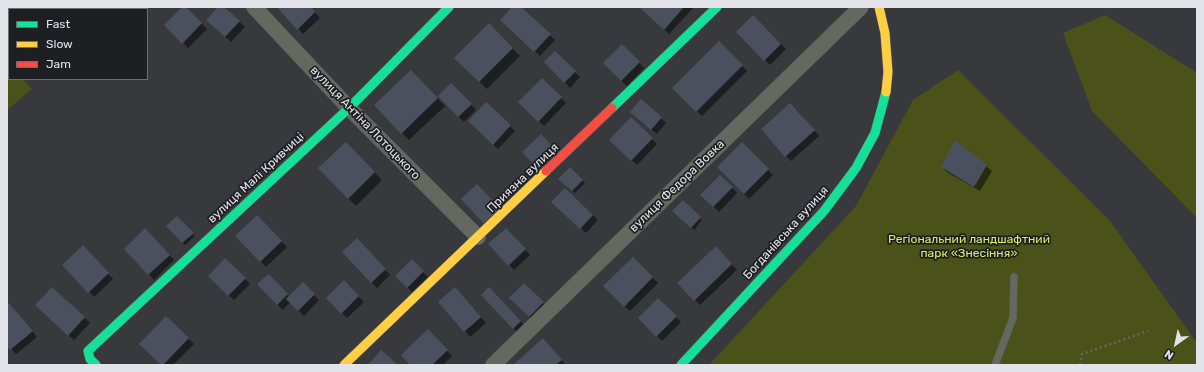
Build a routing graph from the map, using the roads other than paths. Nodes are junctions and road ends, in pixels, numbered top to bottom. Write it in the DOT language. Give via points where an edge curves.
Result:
graph roads {
  1 [pos="254,7"];
  2 [pos="449,7"];
  3 [pos="717,7"];
  4 [pos="861,7"];
  5 [pos="879,7"];
  6 [pos="349,108"];
  7 [pos="478,237"];
  8 [pos="1014,277"];
  9 [pos="96,365"];
  10 [pos="344,365"];
  11 [pos="493,365"];
  12 [pos="681,365"];
  13 [pos="995,365"];
  1 -- 6 [label="street, вулиця Антіна Лотоцького"];
  2 -- 6 [label="street, вулиця Малі Кривчиці"];
  3 -- 7 [label="street, Приязна вулиця"];
  4 -- 11 [label="street, вулиця Федора Вовка"];
  5 -- 12 [label="street, Богданівська вулиця" via="885,33 888,72 885,99 872,140 856,168 824,212"];
  6 -- 7 [label="street, вулиця Антіна Лотоцького"];
  6 -- 9 [label="street, вулиця Малі Кривчиці" via="88,351 90,359"];
  7 -- 10 [label="street, Приязна вулиця"];
  8 -- 13 [label="lane" via="1013,318"];
}
